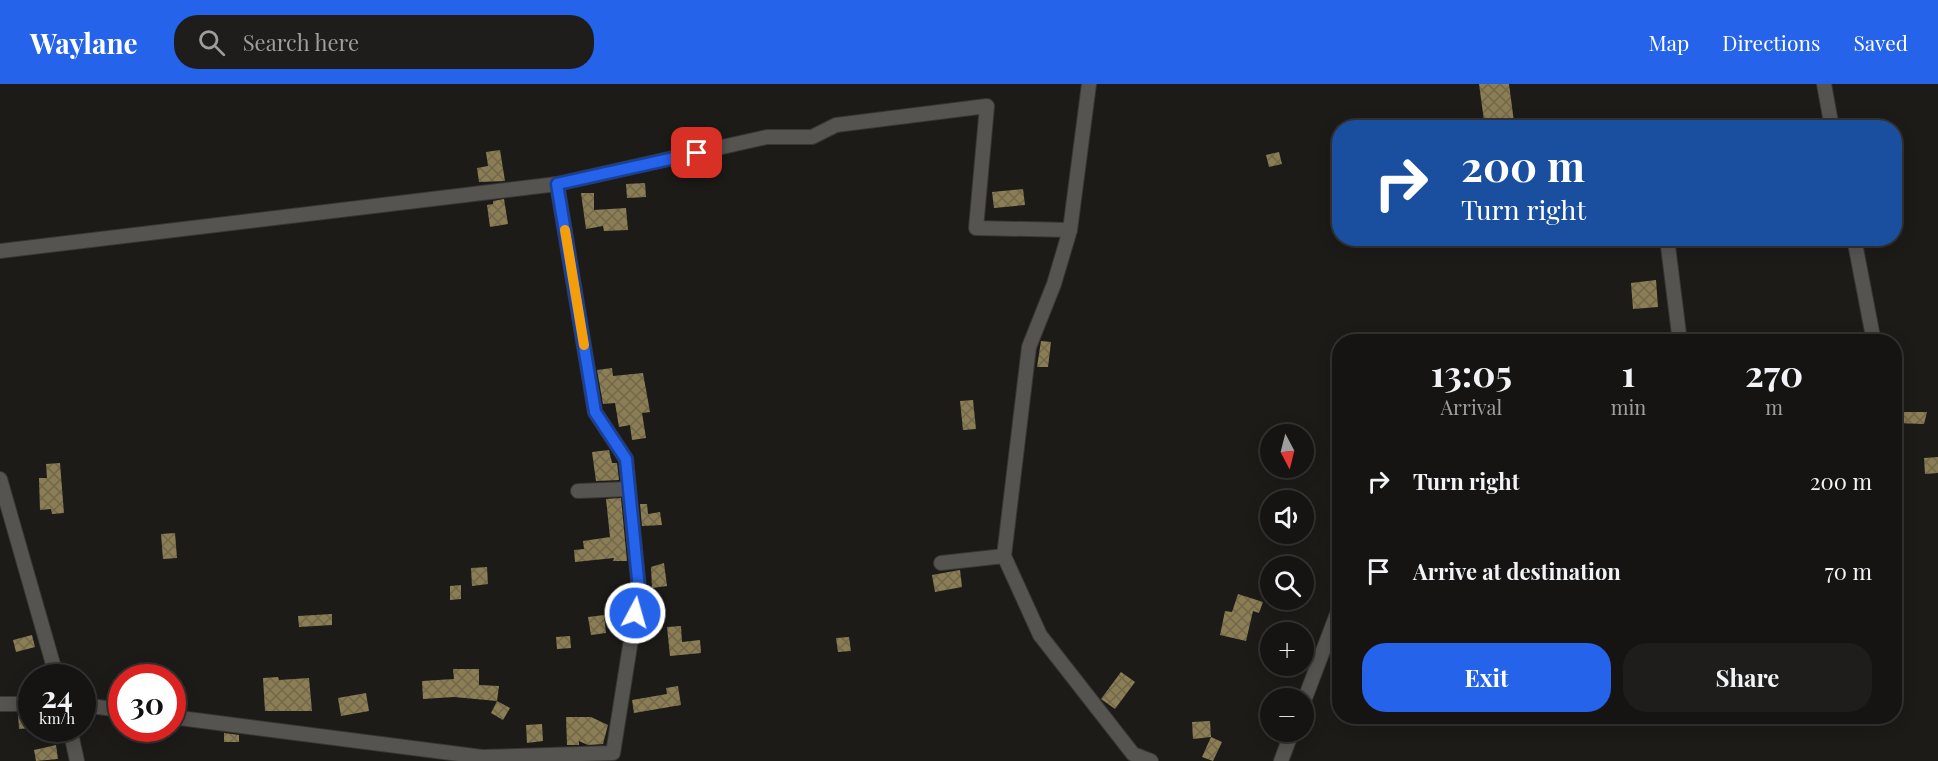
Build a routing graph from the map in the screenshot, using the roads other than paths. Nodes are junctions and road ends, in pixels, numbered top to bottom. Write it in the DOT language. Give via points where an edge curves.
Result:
graph roads {
  1 [pos="1089,84"];
  2 [pos="1824,84"];
  3 [pos="1831,120"];
  4 [pos="557,184"];
  5 [pos="1070,230"];
  6 [pos="1668,246"];
  7 [pos="1856,246"];
  8 [pos="0,251"];
  9 [pos="1679,334"];
  10 [pos="1872,334"];
  11 [pos="0,479"];
  12 [pos="628,489"];
  13 [pos="578,491"];
  14 [pos="1004,556"];
  15 [pos="941,562"];
  16 [pos="1332,627"];
  17 [pos="53,664"];
  18 [pos="1309,688"];
  19 [pos="0,704"];
  20 [pos="18,704"];
  21 [pos="186,719"];
  22 [pos="73,742"];
  23 [pos="1288,742"];
  24 [pos="77,761"];
  25 [pos="1151,761"];
  26 [pos="1281,761"];
  1 -- 5 [label="street"];
  2 -- 3 [label="street"];
  4 -- 5 [label="street" via="767,137 812,137 836,125 987,106 976,228"];
  4 -- 8 [label="street"];
  4 -- 12 [label="street" via="595,412 626,459"];
  5 -- 14 [label="street" via="1029,347"];
  6 -- 9 [label="street"];
  7 -- 10 [label="street"];
  11 -- 17 [label="street"];
  12 -- 13 [label="street"];
  12 -- 21 [label="street" via="639,589 613,753 482,757"];
  14 -- 15 [label="street"];
  14 -- 25 [label="street" via="1040,635 1133,754"];
  16 -- 18 [label="street"];
  19 -- 20 [label="street"];
  22 -- 24 [label="street"];
  23 -- 26 [label="street"];
}
